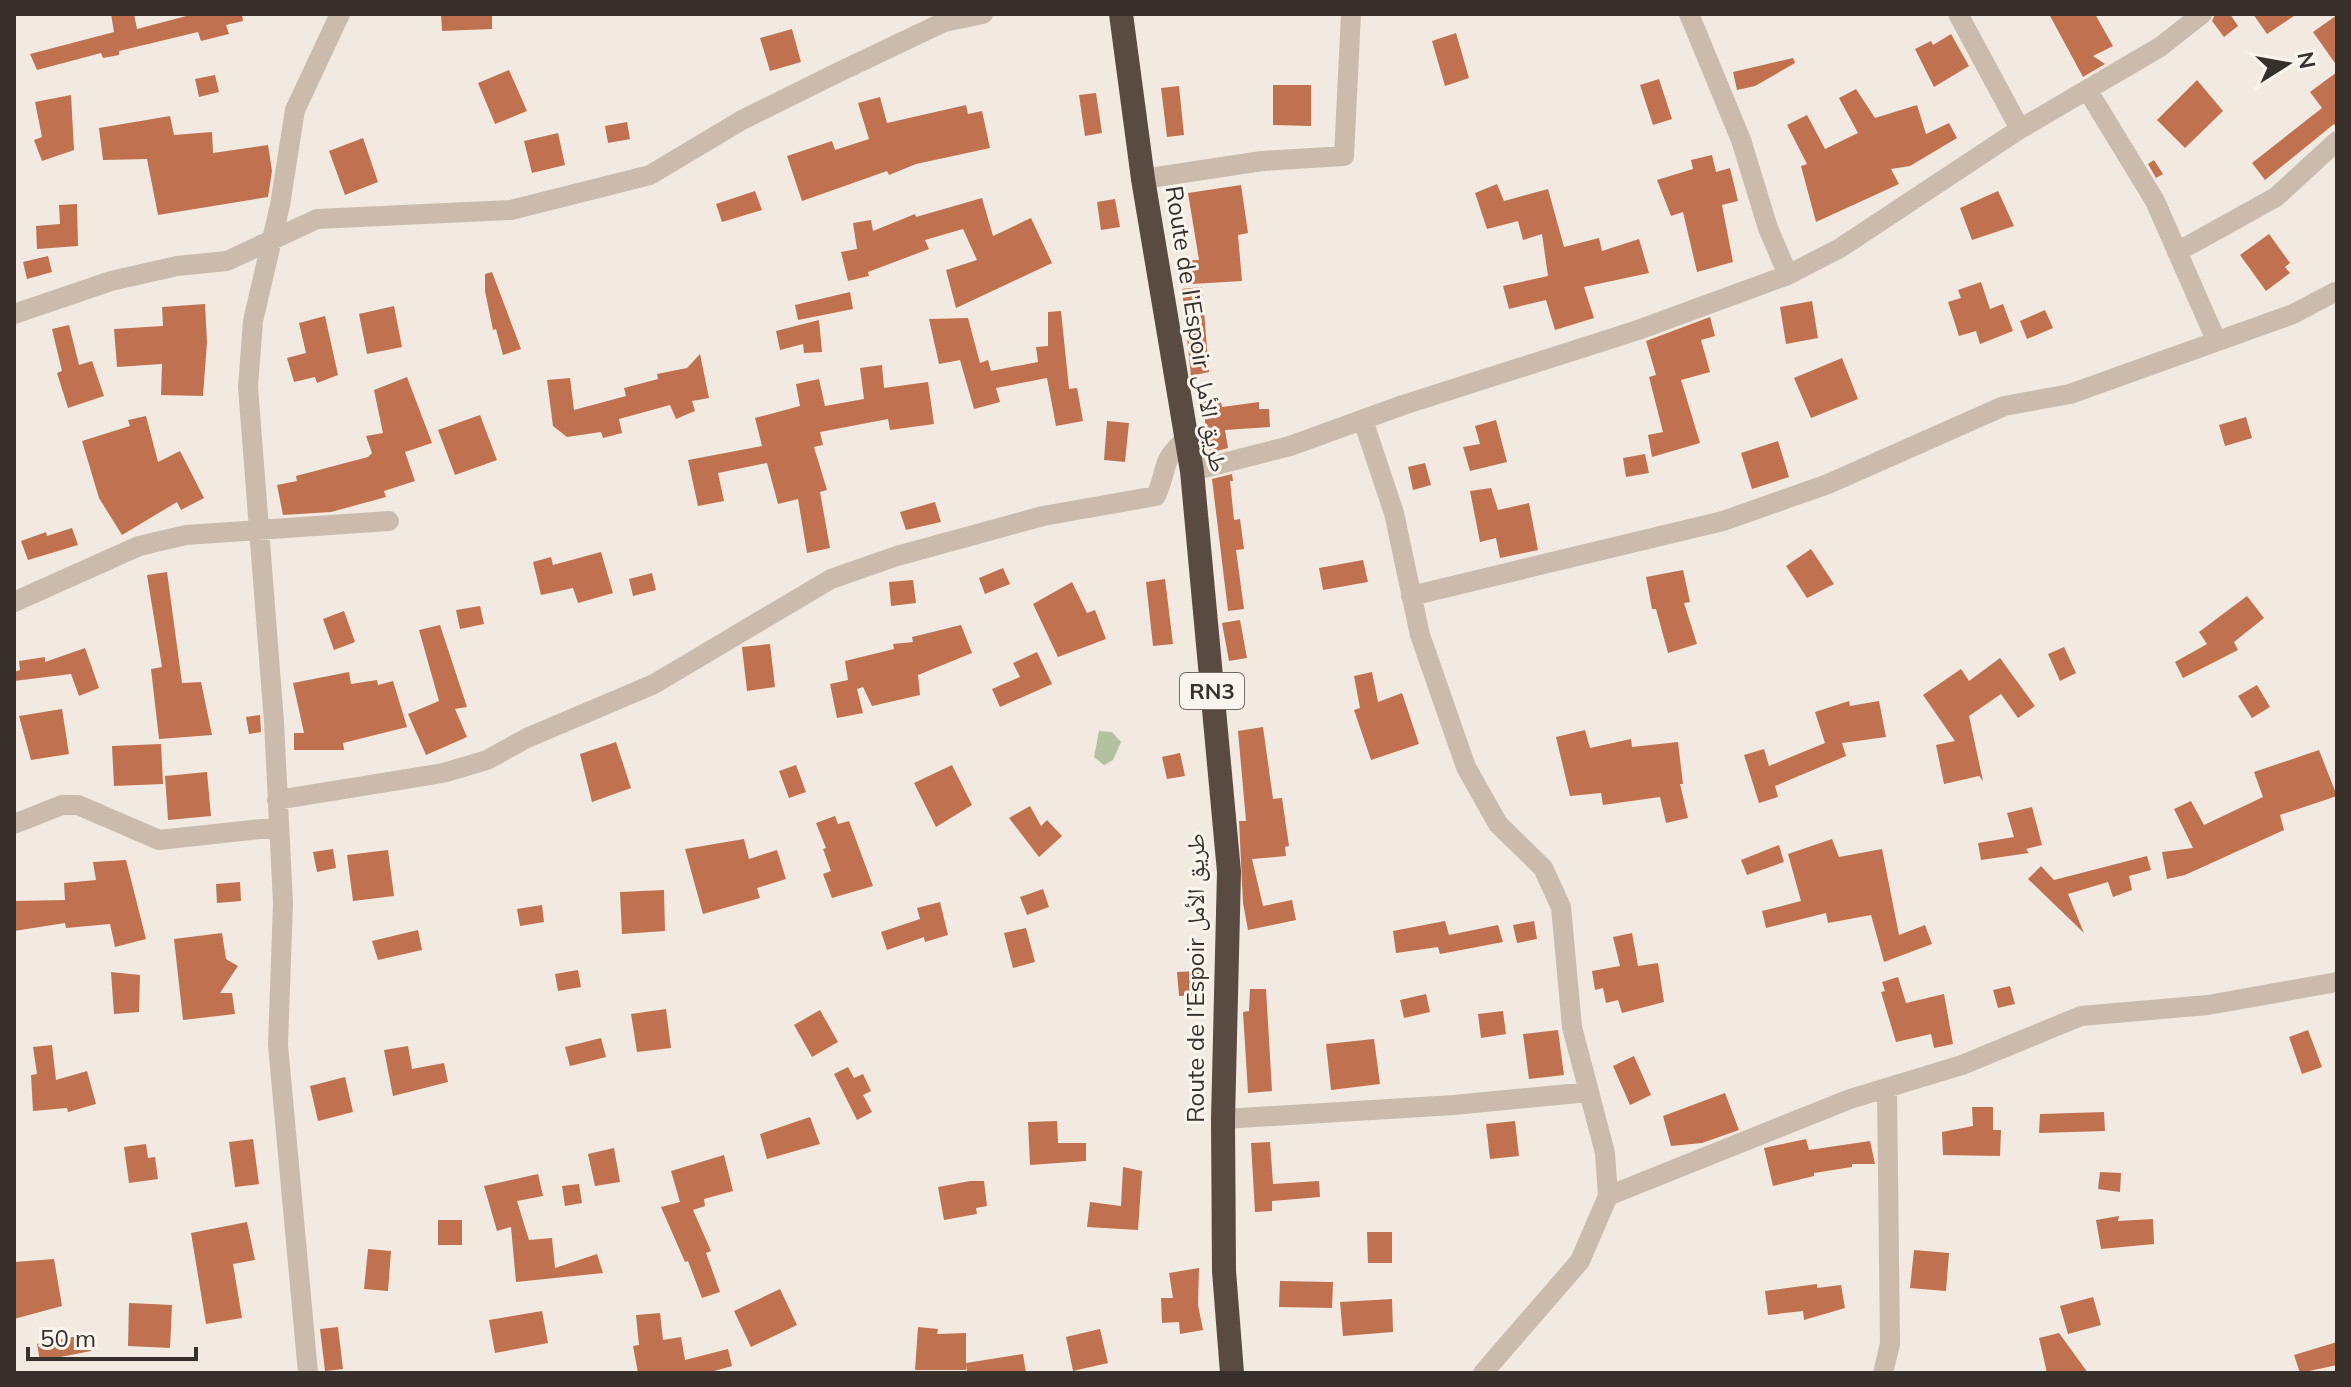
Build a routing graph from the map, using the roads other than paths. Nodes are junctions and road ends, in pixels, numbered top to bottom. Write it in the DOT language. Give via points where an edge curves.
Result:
graph roads {
  1 [pos="340,14"];
  2 [pos="983,14"];
  3 [pos="1121,14"];
  4 [pos="1351,14"];
  5 [pos="1689,14"];
  6 [pos="1958,14"];
  7 [pos="2202,14"];
  8 [pos="2088,91"];
  9 [pos="2020,129"];
  10 [pos="2337,141"];
  11 [pos="1143,179"];
  12 [pos="272,243"];
  13 [pos="2177,252"];
  14 [pos="1788,275"];
  15 [pos="2335,292"];
  16 [pos="14,314"];
  17 [pos="2216,340"];
  18 [pos="1363,420"];
  19 [pos="1187,438"];
  20 [pos="1192,471"];
  21 [pos="389,521"];
  22 [pos="259,529"];
  23 [pos="1411,596"];
  24 [pos="14,602"];
  25 [pos="277,800"];
  26 [pos="14,824"];
  27 [pos="279,827"];
  28 [pos="2337,982"];
  29 [pos="1887,1088"];
  30 [pos="1589,1092"];
  31 [pos="1223,1119"];
  32 [pos="1608,1196"];
  33 [pos="308,1373"];
  34 [pos="1232,1373"];
  35 [pos="1483,1373"];
  36 [pos="1883,1373"];
  1 -- 12 [label="street" via="295,110"];
  2 -- 12 [label="street" via="944,22 852,66 742,120 650,175 511,210 317,219"];
  3 -- 11 [label="highway, Route de l’Espoir طريق الأمل / RN3"];
  4 -- 11 [label="street" via="1344,156 1262,161"];
  5 -- 14 [label="street"];
  6 -- 9 [label="street"];
  7 -- 8 [label="street"];
  8 -- 9 [label="street"];
  8 -- 13 [label="street" via="2155,201"];
  9 -- 14 [label="street" via="1840,248"];
  10 -- 13 [label="street" via="2276,197"];
  11 -- 19 [label="highway, Route de l’Espoir طريق الأمل / RN3"];
  12 -- 16 [label="street" via="227,261 111,281"];
  12 -- 22 [label="street" via="253,321 248,387"];
  13 -- 17 [label="street"];
  14 -- 18 [label="street"];
  15 -- 17 [label="street" via="2293,314"];
  17 -- 23 [label="street" via="2070,394 2004,406 1828,484 1723,521"];
  18 -- 20 [label="street" via="1290,446"];
  18 -- 23 [label="street" via="1394,513"];
  19 -- 20 [label="highway, Route de l’Espoir طريق الأمل / RN3"];
  19 -- 25 [label="street" via="1171,452 1156,496 1043,516 831,579 654,684 487,760 443,773"];
  20 -- 31 [label="highway, Route de l’Espoir طريق الأمل / RN3" via="1229,872"];
  21 -- 22 [label="street"];
  22 -- 24 [label="street" via="186,535 139,546"];
  22 -- 25 [label="street"];
  23 -- 30 [label="street" via="1466,767 1498,824 1543,868 1561,907 1572,1027"];
  25 -- 27 [label="street"];
  26 -- 27 [label="street" via="62,805 78,805 159,840"];
  27 -- 33 [label="street" via="283,903 278,1045"];
  28 -- 29 [label="street" via="2208,1005 2081,1016 1962,1065"];
  29 -- 32 [label="street"];
  29 -- 36 [label="street" via="1891,1330"];
  30 -- 31 [label="street"];
  30 -- 32 [label="street" via="1605,1153"];
  31 -- 34 [label="highway, Route de l’Espoir طريق الأمل / RN3" via="1224,1271"];
  32 -- 35 [label="street" via="1580,1261"];
}
